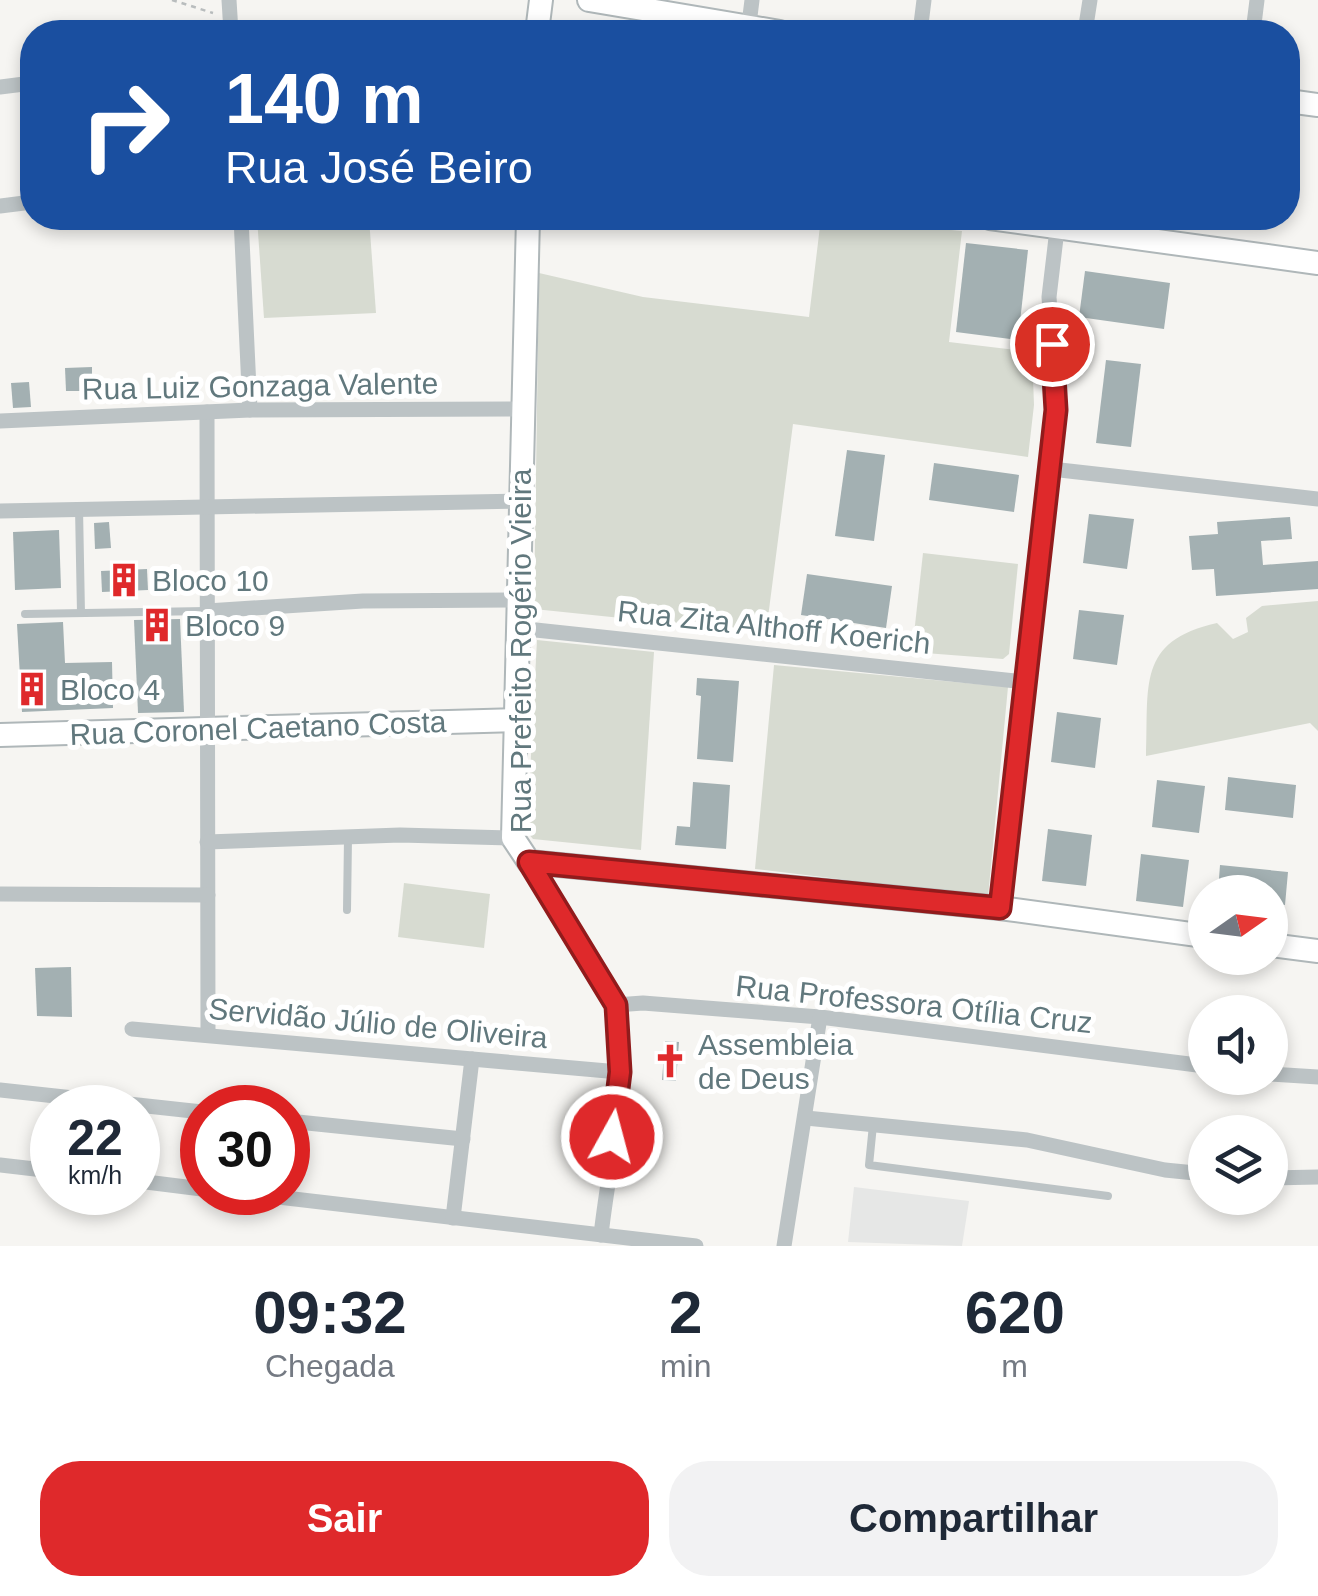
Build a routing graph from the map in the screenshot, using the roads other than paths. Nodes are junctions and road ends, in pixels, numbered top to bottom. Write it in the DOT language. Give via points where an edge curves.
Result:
graph roads {
  1 [pos="589,0"];
  2 [pos="695,20"];
  3 [pos="242,230"];
  4 [pos="528,230"];
  5 [pos="1057,230"];
  6 [pos="1109,230"];
  7 [pos="1318,263"];
  8 [pos="522,408"];
  9 [pos="250,410"];
  10 [pos="207,412"];
  11 [pos="0,421"];
  12 [pos="1050,469"];
  13 [pos="1318,498"];
  14 [pos="521,501"];
  15 [pos="206,507"];
  16 [pos="79,508"];
  17 [pos="0,511"];
  18 [pos="519,600"];
  19 [pos="207,611"];
  20 [pos="82,613"];
  21 [pos="25,614"];
  22 [pos="517,628"];
  23 [pos="1025,682"];
  24 [pos="516,720"];
  25 [pos="207,730"];
  26 [pos="0,736"];
  27 [pos="348,838"];
  28 [pos="513,838"];
  29 [pos="208,842"];
  30 [pos="529,862"];
  31 [pos="0,894"];
  32 [pos="208,895"];
  33 [pos="1000,908"];
  34 [pos="347,910"];
  35 [pos="1188,934"];
  36 [pos="1288,947"];
  37 [pos="1318,950"];
  38 [pos="616,1005"];
  39 [pos="820,1018"];
  40 [pos="132,1029"];
  41 [pos="208,1036"];
  42 [pos="472,1059"];
  43 [pos="1188,1064"];
  44 [pos="620,1072"];
  45 [pos="1288,1075"];
  46 [pos="1318,1077"];
  47 [pos="0,1090"];
  48 [pos="180,1110"];
  49 [pos="806,1118"];
  50 [pos="310,1122"];
  51 [pos="873,1126"];
  52 [pos="462,1139"];
  53 [pos="0,1165"];
  54 [pos="30,1168"];
  55 [pos="1188,1172"];
  56 [pos="1318,1177"];
  57 [pos="1288,1178"];
  58 [pos="1108,1196"];
  59 [pos="310,1201"];
  60 [pos="453,1218"];
  61 [pos="601,1235"];
  62 [pos="696,1246"];
  63 [pos="784,1246"];
  1 -- 2 [label="street"];
  3 -- 9 [label="street"];
  4 -- 8 [label="street, Rua Prefeito Rogério Vieira"];
  5 -- 12 [label="street" via="1049,297 1056,388"];
  6 -- 7 [label="street"];
  8 -- 9 [label="street, Rua Luiz Gonzaga Valente"];
  8 -- 14 [label="street, Rua Prefeito Rogério Vieira"];
  9 -- 10 [label="street, Rua Luiz Gonzaga Valente"];
  10 -- 11 [label="street, Rua Luiz Gonzaga Valente"];
  10 -- 15 [label="street"];
  12 -- 13 [label="street"];
  12 -- 23 [label="street"];
  14 -- 15 [label="street"];
  14 -- 18 [label="street, Rua Prefeito Rogério Vieira"];
  15 -- 16 [label="street"];
  15 -- 19 [label="street"];
  16 -- 17 [label="street"];
  16 -- 20 [label="lane"];
  18 -- 19 [label="street"];
  18 -- 22 [label="street, Rua Prefeito Rogério Vieira"];
  19 -- 20 [label="lane"];
  19 -- 25 [label="street"];
  20 -- 21 [label="lane"];
  22 -- 23 [label="street, Rua Zita Althoff Koerich"];
  22 -- 24 [label="street, Rua Prefeito Rogério Vieira"];
  23 -- 33 [label="street"];
  24 -- 25 [label="street, Rua Coronel Caetano Costa"];
  24 -- 28 [label="street, Rua Prefeito Rogério Vieira"];
  25 -- 26 [label="street, Rua Coronel Caetano Costa"];
  25 -- 29 [label="street"];
  27 -- 28 [label="street"];
  27 -- 29 [label="street"];
  27 -- 34 [label="lane"];
  28 -- 30 [label="street, Rua Prefeito Rogério Vieira"];
  29 -- 32 [label="street"];
  30 -- 33 [label="street"];
  30 -- 38 [label="street, Rua Prefeito Rogério Vieira"];
  31 -- 32 [label="street"];
  32 -- 41 [label="street"];
  33 -- 35 [label="street"];
  36 -- 37 [label="street"];
  38 -- 39 [label="street, Rua Professora Otília Cruz"];
  38 -- 44 [label="street, Rua Prefeito Rogério Vieira"];
  39 -- 43 [label="street, Rua Professora Otília Cruz"];
  39 -- 49 [label="street"];
  40 -- 41 [label="street, Servidão Júlio de Oliveira"];
  41 -- 42 [label="street, Servidão Júlio de Oliveira"];
  42 -- 44 [label="street, Servidão Júlio de Oliveira"];
  42 -- 52 [label="street"];
  44 -- 61 [label="street, Rua Prefeito Rogério Vieira"];
  45 -- 46 [label="street"];
  47 -- 48 [label="street"];
  49 -- 51 [label="street"];
  49 -- 63 [label="street"];
  50 -- 52 [label="street"];
  51 -- 55 [label="street" via="1028,1140"];
  51 -- 58 [label="lane" via="869,1165"];
  52 -- 60 [label="street"];
  53 -- 54 [label="street"];
  56 -- 57 [label="street"];
  59 -- 60 [label="street"];
  60 -- 61 [label="street"];
  61 -- 62 [label="street"];
}
